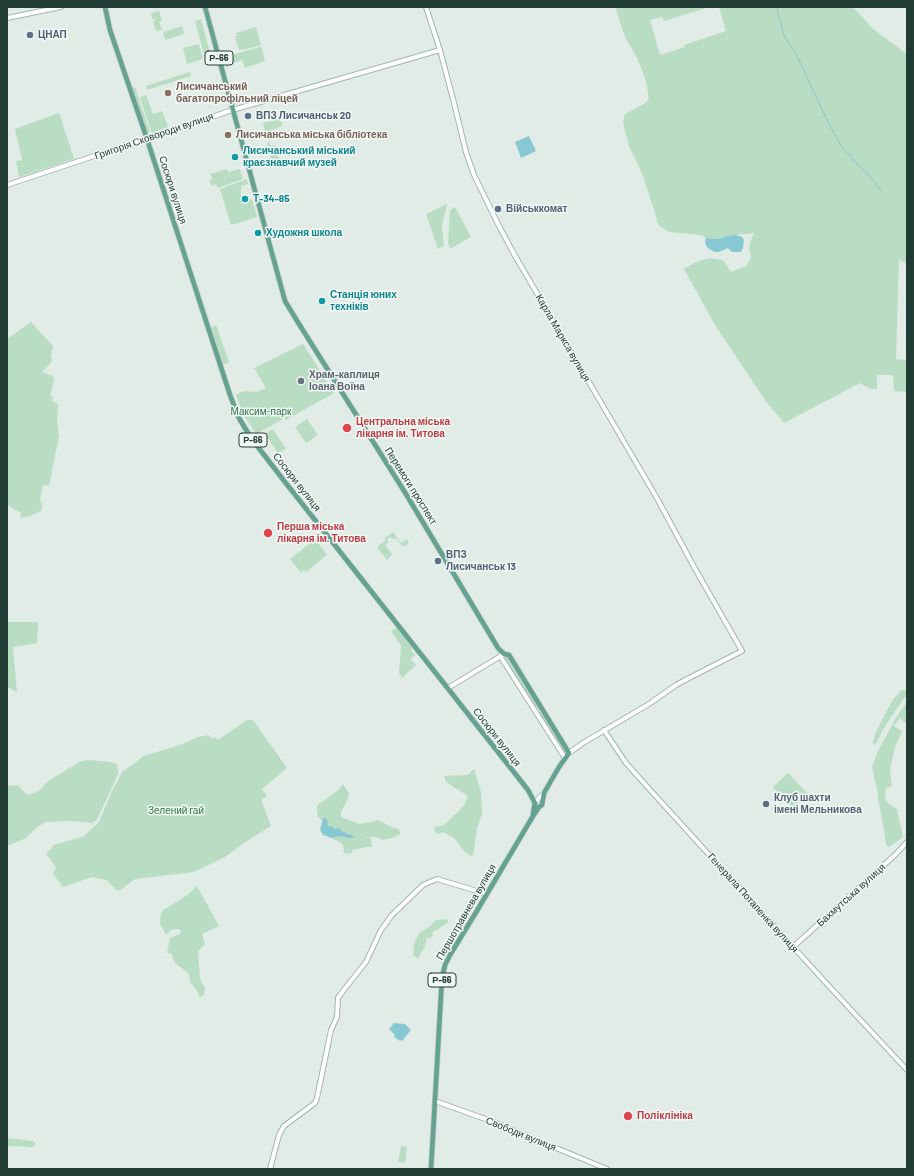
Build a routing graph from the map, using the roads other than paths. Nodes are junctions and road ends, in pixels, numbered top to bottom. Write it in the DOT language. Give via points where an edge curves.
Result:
graph roads {
  1 [pos="61,7"];
  2 [pos="105,7"];
  3 [pos="205,7"];
  4 [pos="426,7"];
  5 [pos="7,18"];
  6 [pos="440,50"];
  7 [pos="233,110"];
  8 [pos="147,139"];
  9 [pos="7,185"];
  10 [pos="742,651"];
  11 [pos="504,654"];
  12 [pos="496,658"];
  13 [pos="502,659"];
  14 [pos="448,688"];
  15 [pos="604,730"];
  16 [pos="569,753"];
  17 [pos="565,758"];
  18 [pos="538,803"];
  19 [pos="907,842"];
  20 [pos="487,894"];
  21 [pos="793,947"];
  22 [pos="907,1070"];
  23 [pos="435,1101"];
  24 [pos="270,1169"];
  25 [pos="431,1169"];
  26 [pos="607,1169"];
  1 -- 5 [label="street"];
  2 -- 8 [label="main road, Сосюри вулиця / Р-66" via="110,30"];
  3 -- 7 [label="main road, Перемоги проспект / Р-66"];
  4 -- 6 [label="street, Карла Маркса вулиця"];
  6 -- 7 [label="street, Григорія Сковороди вулиця"];
  6 -- 10 [label="street, Карла Маркса вулиця" via="466,152 474,175 498,224"];
  7 -- 8 [label="street, Григорія Сковороди вулиця"];
  7 -- 11 [label="main road, Перемоги проспект / Р-66" via="286,301"];
  8 -- 9 [label="street, Григорія Сковороди вулиця"];
  8 -- 14 [label="main road, Сосюри вулиця / Р-66" via="239,418 289,488"];
  10 -- 15 [label="street, Першотравнева вулиця" via="691,677"];
  11 -- 12 [label="street"];
  11 -- 13 [label="street"];
  11 -- 16 [label="main road, Перемоги проспект / Р-66" via="509,655"];
  12 -- 13 [label="street"];
  12 -- 14 [label="street"];
  13 -- 17 [label="street"];
  14 -- 18 [label="main road, Сосюри вулиця / Р-66"];
  15 -- 16 [label="street, Першотравнева вулиця"];
  15 -- 21 [label="street, Генерала Потапенка вулиця" via="631,769"];
  16 -- 17 [label="main road, Першотравнева вулиця / Р-66"];
  17 -- 18 [label="main road, Першотравнева вулиця / Р-66"];
  18 -- 20 [label="main road, Першотравнева вулиця / Р-66"];
  19 -- 21 [label="street, Бахмутська вулиця" via="895,856"];
  20 -- 23 [label="main road, Першотравнева вулиця / Р-66" via="445,965 442,978"];
  20 -- 24 [label="street" via="437,879 424,885 397,909 381,930 366,962 338,998 317,1098 284,1126"];
  21 -- 22 [label="street, Генерала Потапенка вулиця"];
  23 -- 25 [label="main road, Першотравнева вулиця / Р-66"];
  23 -- 26 [label="street, Свободи вулиця"];
}
